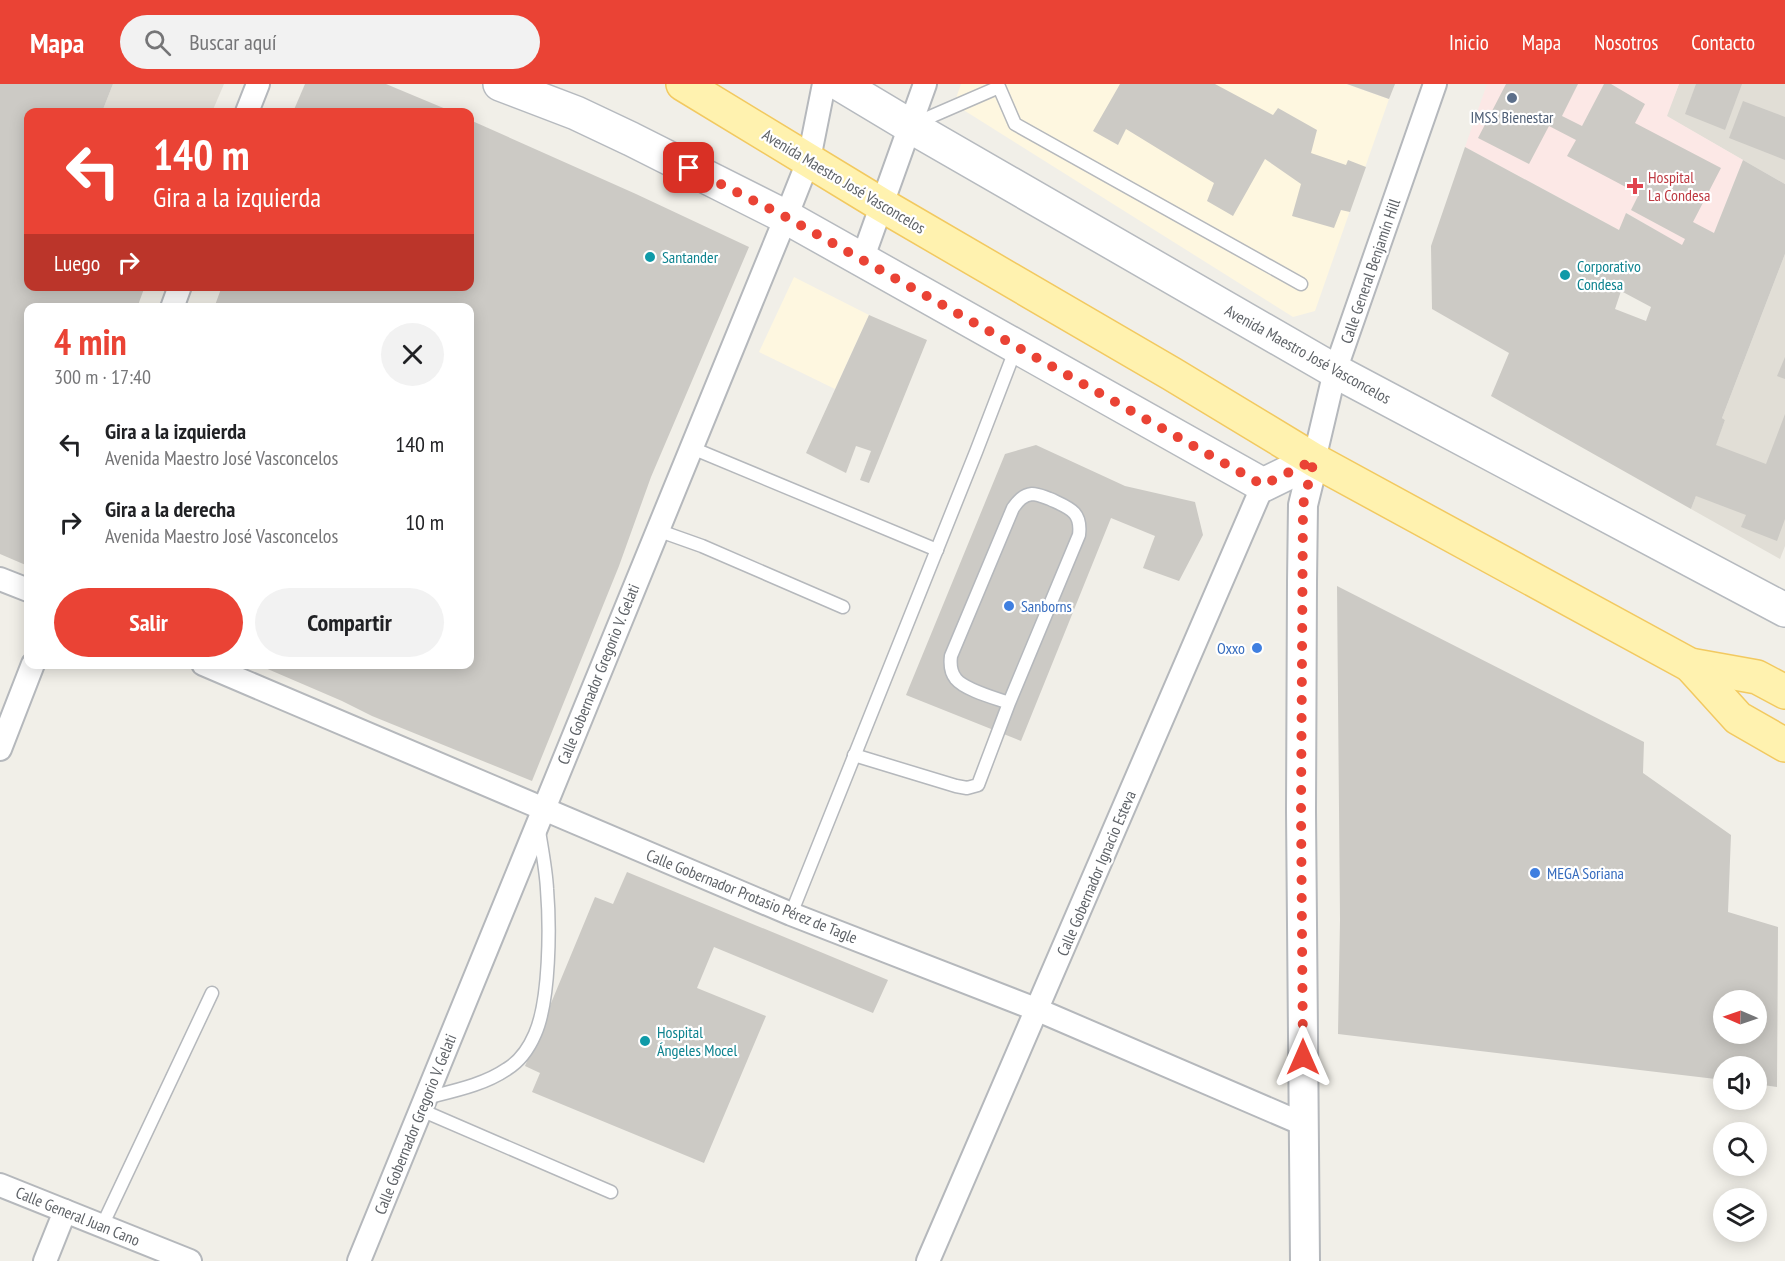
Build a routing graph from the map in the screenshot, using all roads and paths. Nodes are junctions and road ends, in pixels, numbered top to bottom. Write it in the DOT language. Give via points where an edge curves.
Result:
graph roads {
  1 [pos="258,84"];
  2 [pos="500,84"];
  3 [pos="683,84"];
  4 [pos="825,84"];
  5 [pos="840,84"];
  6 [pos="925,84"];
  7 [pos="1435,84"];
  8 [pos="249,108"];
  9 [pos="909,126"];
  10 [pos="809,159"];
  11 [pos="882,205"];
  12 [pos="786,217"];
  13 [pos="862,260"];
  14 [pos="1301,284"];
  15 [pos="1017,346"];
  16 [pos="1335,371"];
  17 [pos="692,448"];
  18 [pos="1314,460"];
  19 [pos="1263,485"];
  20 [pos="657,530"];
  21 [pos="937,550"];
  22 [pos="0,579"];
  23 [pos="24,588"];
  24 [pos="843,607"];
  25 [pos="1785,610"];
  26 [pos="1690,665"];
  27 [pos="31,669"];
  28 [pos="214,669"];
  29 [pos="1785,692"];
  30 [pos="1009,704"];
  31 [pos="1785,745"];
  32 [pos="0,749"];
  33 [pos="854,755"];
  34 [pos="540,816"];
  35 [pos="791,914"];
  36 [pos="212,993"];
  37 [pos="1038,1010"];
  38 [pos="423,1104"];
  39 [pos="1303,1124"];
  40 [pos="0,1185"];
  41 [pos="611,1192"];
  42 [pos="65,1211"];
  43 [pos="102,1226"];
  44 [pos="45,1261"];
  45 [pos="190,1261"];
  46 [pos="359,1261"];
  47 [pos="928,1261"];
  48 [pos="1305,1261"];
  1 -- 8 [label="street"];
  2 -- 12 [label="main road" via="576,113"];
  3 -- 10 [label="main road, Avenida Maestro José Vasconcelos"];
  4 -- 10 [label="street, Calle Gobernador Gregorio V. Gelati"];
  5 -- 9 [label="main road, Avenida Maestro José Vasconcelos"];
  6 -- 9 [label="street"];
  7 -- 16 [label="street, Calle General Benjamín Hill"];
  9 -- 11 [label="street"];
  9 -- 14 [label="lane" via="999,87 1016,124"];
  9 -- 16 [label="main road, Avenida Maestro José Vasconcelos"];
  10 -- 11 [label="main road, Avenida Maestro José Vasconcelos"];
  10 -- 12 [label="street, Calle Gobernador Gregorio V. Gelati"];
  11 -- 13 [label="street"];
  11 -- 18 [label="main road, Avenida Maestro José Vasconcelos"];
  12 -- 13 [label="main road"];
  12 -- 17 [label="street, Calle Gobernador Gregorio V. Gelati"];
  13 -- 15 [label="main road"];
  15 -- 19 [label="main road"];
  15 -- 21 [label="lane"];
  16 -- 18 [label="street, Calle General Benjamín Hill"];
  16 -- 25 [label="main road, Avenida Maestro José Vasconcelos"];
  17 -- 20 [label="street, Calle Gobernador Gregorio V. Gelati"];
  17 -- 21 [label="lane"];
  18 -- 19 [label="main road"];
  18 -- 26 [label="main road, Avenida Maestro José Vasconcelos"];
  18 -- 39 [label="street" via="1303,505"];
  19 -- 37 [label="street, Calle Gobernador Ignacio Esteva"];
  20 -- 24 [label="lane"];
  20 -- 34 [label="street, Calle Gobernador Gregorio V. Gelati"];
  21 -- 33 [label="lane"];
  22 -- 23 [label="street"];
  26 -- 29 [label="main road, Avenida Maestro José Vasconcelos" via="1757,677"];
  26 -- 31 [label="main road, Avenida Maestro José Vasconcelos" via="1738,718"];
  27 -- 32 [label="street"];
  28 -- 34 [label="street, Calle Gobernador Protasio Pérez de Tagle"];
  30 -- 30 [label="lane" via="1079,535 1076,514 1067,506 1030,494 1013,508 951,656 955,678"];
  30 -- 33 [label="lane" via="978,785 967,788"];
  33 -- 35 [label="lane"];
  34 -- 35 [label="street, Calle Gobernador Protasio Pérez de Tagle"];
  34 -- 38 [label="street, Calle Gobernador Gregorio V. Gelati"];
  34 -- 38 [label="lane" via="548,889 548,943 545,995 536,1033 523,1055 507,1069"];
  35 -- 37 [label="street, Calle Gobernador Protasio Pérez de Tagle"];
  36 -- 43 [label="lane"];
  37 -- 39 [label="street, Calle Gobernador Protasio Pérez de Tagle"];
  37 -- 47 [label="street, Calle Gobernador Ignacio Esteva"];
  38 -- 41 [label="lane"];
  38 -- 46 [label="street, Calle Gobernador Gregorio V. Gelati"];
  39 -- 48 [label="street"];
  40 -- 42 [label="street, Calle General Juan Cano"];
  42 -- 43 [label="street, Calle General Juan Cano"];
  42 -- 44 [label="street"];
  43 -- 45 [label="street, Calle General Juan Cano"];
}
